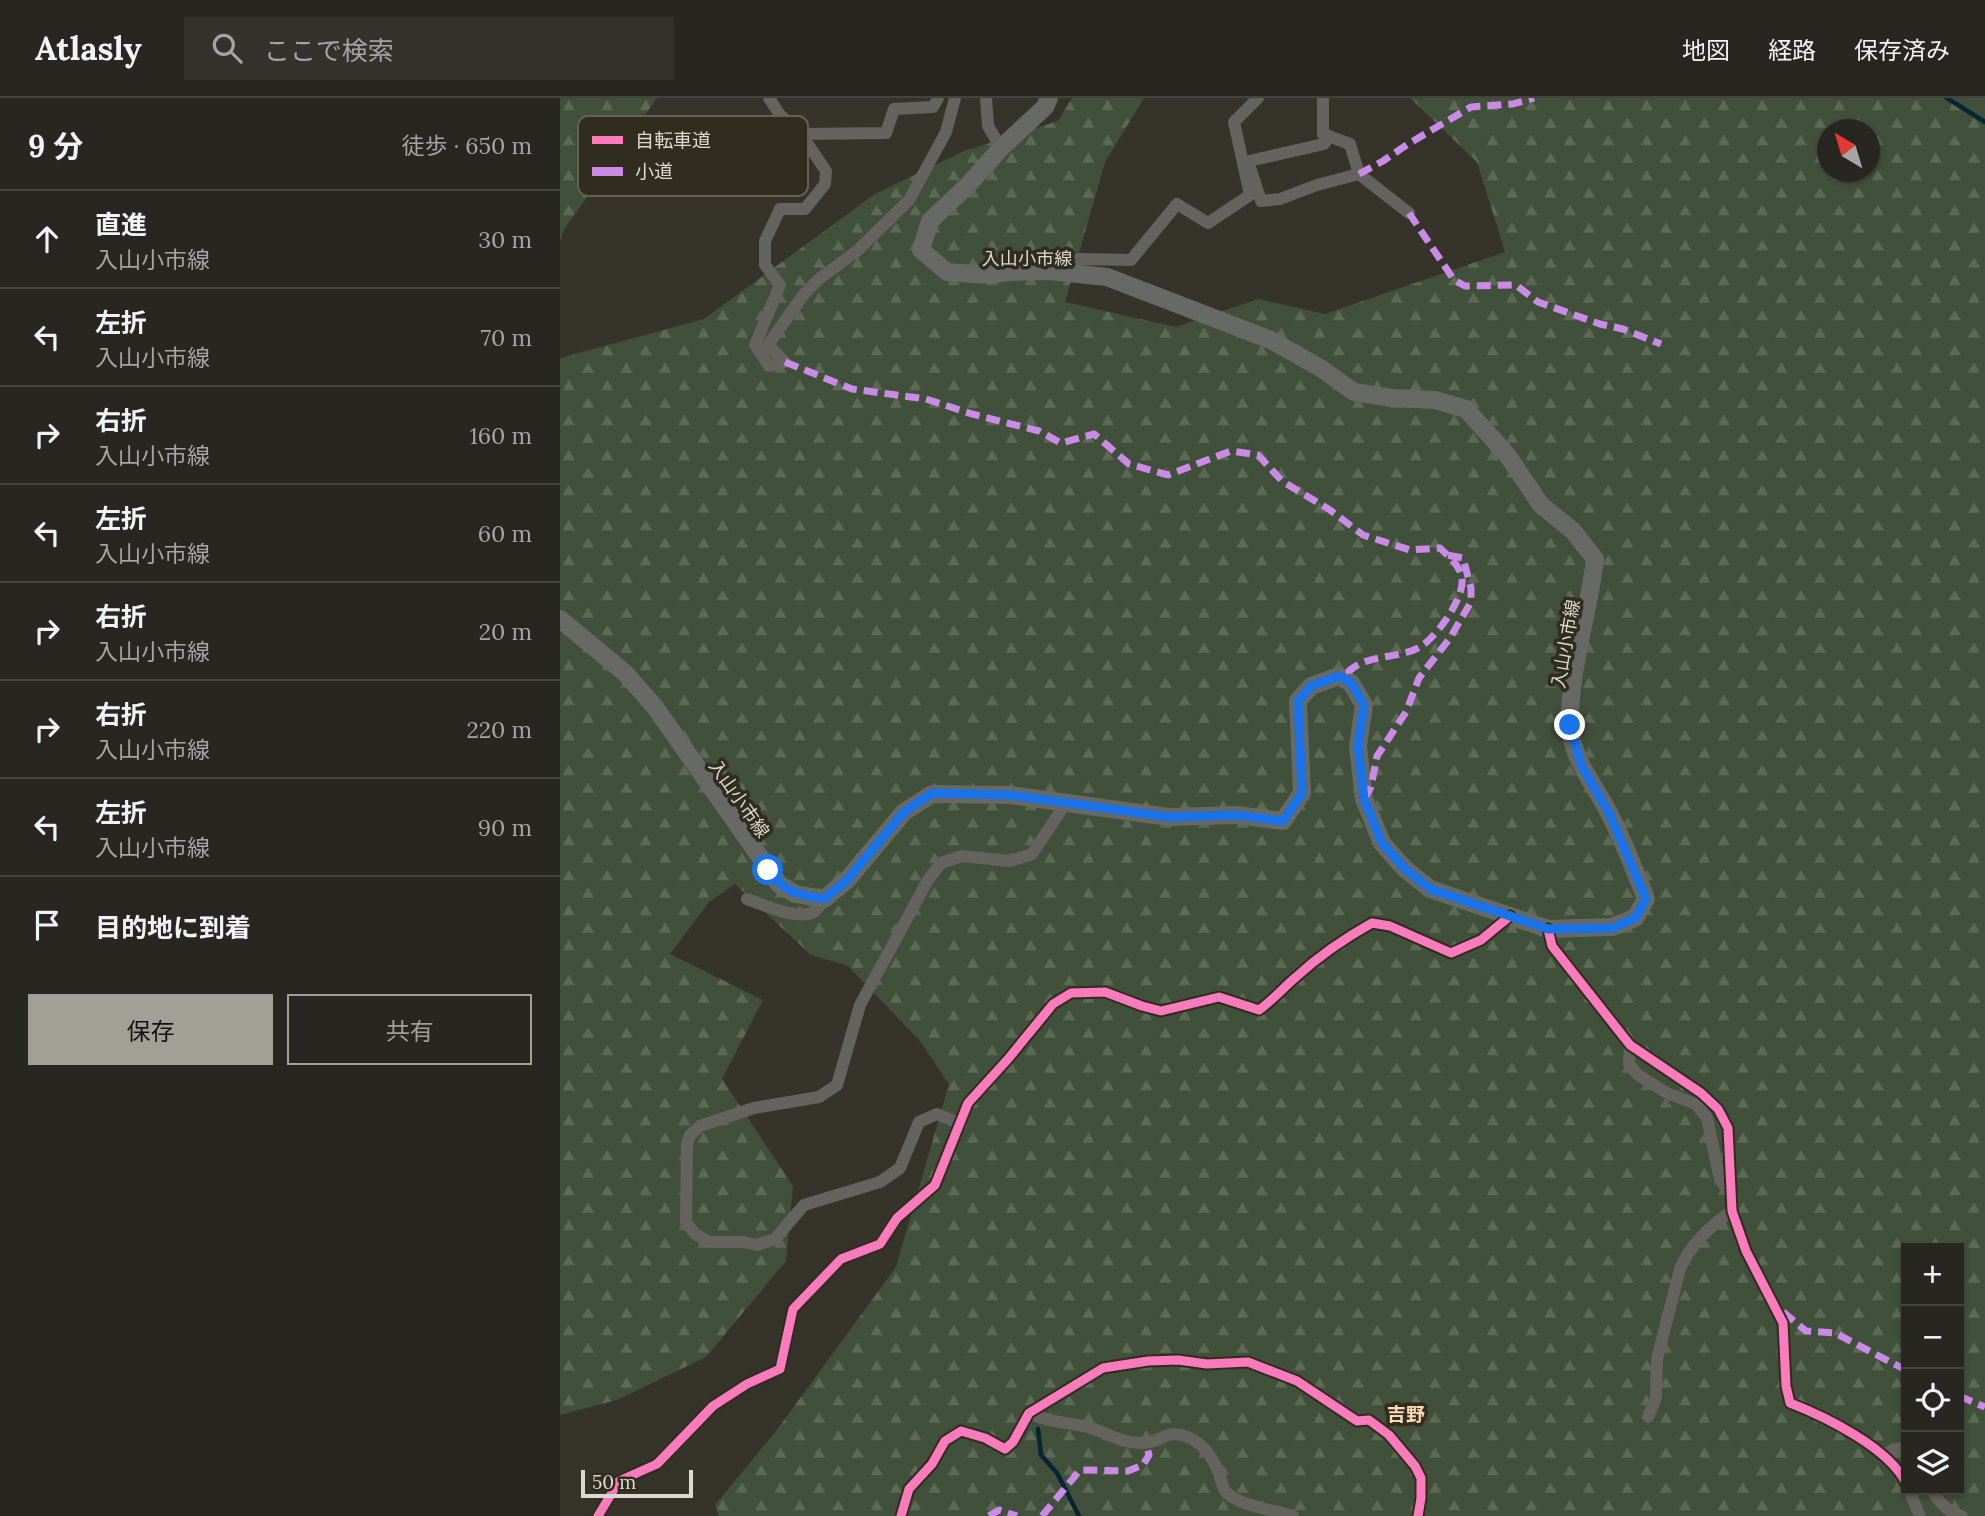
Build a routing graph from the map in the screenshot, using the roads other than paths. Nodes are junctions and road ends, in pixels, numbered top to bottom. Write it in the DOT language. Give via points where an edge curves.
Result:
graph roads {
  1 [pos="769,98"];
  2 [pos="938,98"];
  3 [pos="955,98"];
  4 [pos="986,98"];
  5 [pos="1049,98"];
  6 [pos="1258,98"];
  7 [pos="1323,98"];
  8 [pos="781,116"];
  9 [pos="808,134"];
  10 [pos="1329,136"];
  11 [pos="808,144"];
  12 [pos="1001,148"];
  13 [pos="1245,162"];
  14 [pos="1359,174"];
  15 [pos="1409,213"];
  16 [pos="1069,273"];
  17 [pos="560,619"];
  18 [pos="1066,803"];
  19 [pos="747,899"];
  20 [pos="824,899"];
  21 [pos="1510,916"];
  22 [pos="1548,929"];
  23 [pos="1630,1045"];
  24 [pos="961,1124"];
  25 [pos="1731,1192"];
  26 [pos="1731,1211"];
  27 [pos="1029,1413"];
  28 [pos="1648,1417"];
  29 [pos="1901,1448"];
  30 [pos="1884,1457"];
  31 [pos="1901,1473"];
  32 [pos="1911,1495"];
  33 [pos="1935,1495"];
  34 [pos="598,1516"];
  35 [pos="901,1516"];
  36 [pos="1293,1516"];
  37 [pos="1418,1516"];
  38 [pos="1920,1516"];
  39 [pos="1962,1516"];
  1 -- 8 [label="street"];
  2 -- 9 [label="street" via="933,107 894,109 887,133"];
  3 -- 11 [label="street" via="946,132 909,200 804,294 768,345 785,362 769,366 755,345 780,285 765,265 765,241 780,209 805,209 825,184 826,171"];
  4 -- 12 [label="street" via="988,126"];
  5 -- 12 [label="main road, 入山小市線"];
  6 -- 13 [label="street" via="1234,122"];
  7 -- 10 [label="street" via="1323,134"];
  10 -- 13 [label="street" via="1324,144"];
  10 -- 14 [label="street" via="1350,144"];
  12 -- 16 [label="main road, 入山小市線" via="930,221 921,250 947,272"];
  13 -- 14 [label="street" via="1261,201"];
  13 -- 16 [label="street" via="1250,195 1208,223 1177,204 1130,260 1079,259"];
  14 -- 15 [label="street"];
  16 -- 22 [label="main road, 入山小市線" via="1107,277 1271,340 1354,392 1435,400 1466,409 1508,456 1541,505 1573,531 1595,559 1570,725 1581,765 1609,813 1646,899 1635,918 1612,928"];
  17 -- 20 [label="main road, 入山小市線" via="625,673 655,707 779,884 795,894"];
  18 -- 20 [label="main road, 入山小市線" via="1010,795 932,793 904,812 847,880"];
  18 -- 21 [label="main road, 入山小市線" via="1169,817 1237,815 1283,821 1302,793 1298,701 1311,686 1339,676 1351,683 1364,705 1358,746 1364,799 1382,843 1430,889"];
  18 -- 24 [label="street" via="1032,854 1010,861 962,856 941,863 860,1005 837,1085 819,1097 754,1108 701,1126 690,1135 686,1222 709,1242 757,1245 775,1239 804,1205 880,1182 900,1168 919,1122 937,1114"];
  19 -- 20 [label="street" via="807,914 816,911"];
  21 -- 22 [label="main road, 入山小市線"];
  21 -- 24 [label="street" via="1481,940 1451,953 1390,926 1372,923 1336,946 1259,1010 1219,997 1161,1011 1105,992 1071,993 1054,1004 968,1103"];
  22 -- 23 [label="street" via="1552,946"];
  23 -- 25 [label="street" via="1702,1093 1718,1109 1728,1128"];
  23 -- 25 [label="street" via="1629,1063 1638,1075 1696,1104 1707,1118 1720,1180"];
  24 -- 34 [label="street" via="935,1185 897,1217 880,1244 841,1259 793,1309 780,1369 713,1406 657,1464 619,1481"];
  25 -- 26 [label="street"];
  26 -- 28 [label="street" via="1718,1220 1679,1269 1657,1359 1656,1398"];
  26 -- 30 [label="street" via="1783,1322 1790,1403 1828,1418"];
  27 -- 35 [label="street" via="1005,1449 961,1431 945,1441 909,1489"];
  27 -- 36 [label="street" via="1042,1420 1095,1429 1123,1442 1146,1444 1170,1433 1186,1436 1202,1445 1230,1496"];
  27 -- 37 [label="street" via="1103,1368 1148,1361 1248,1362 1297,1381 1389,1435 1421,1478"];
  29 -- 30 [label="street"];
  30 -- 31 [label="street"];
  32 -- 38 [label="street"];
  33 -- 39 [label="street" via="1952,1513"];
}
